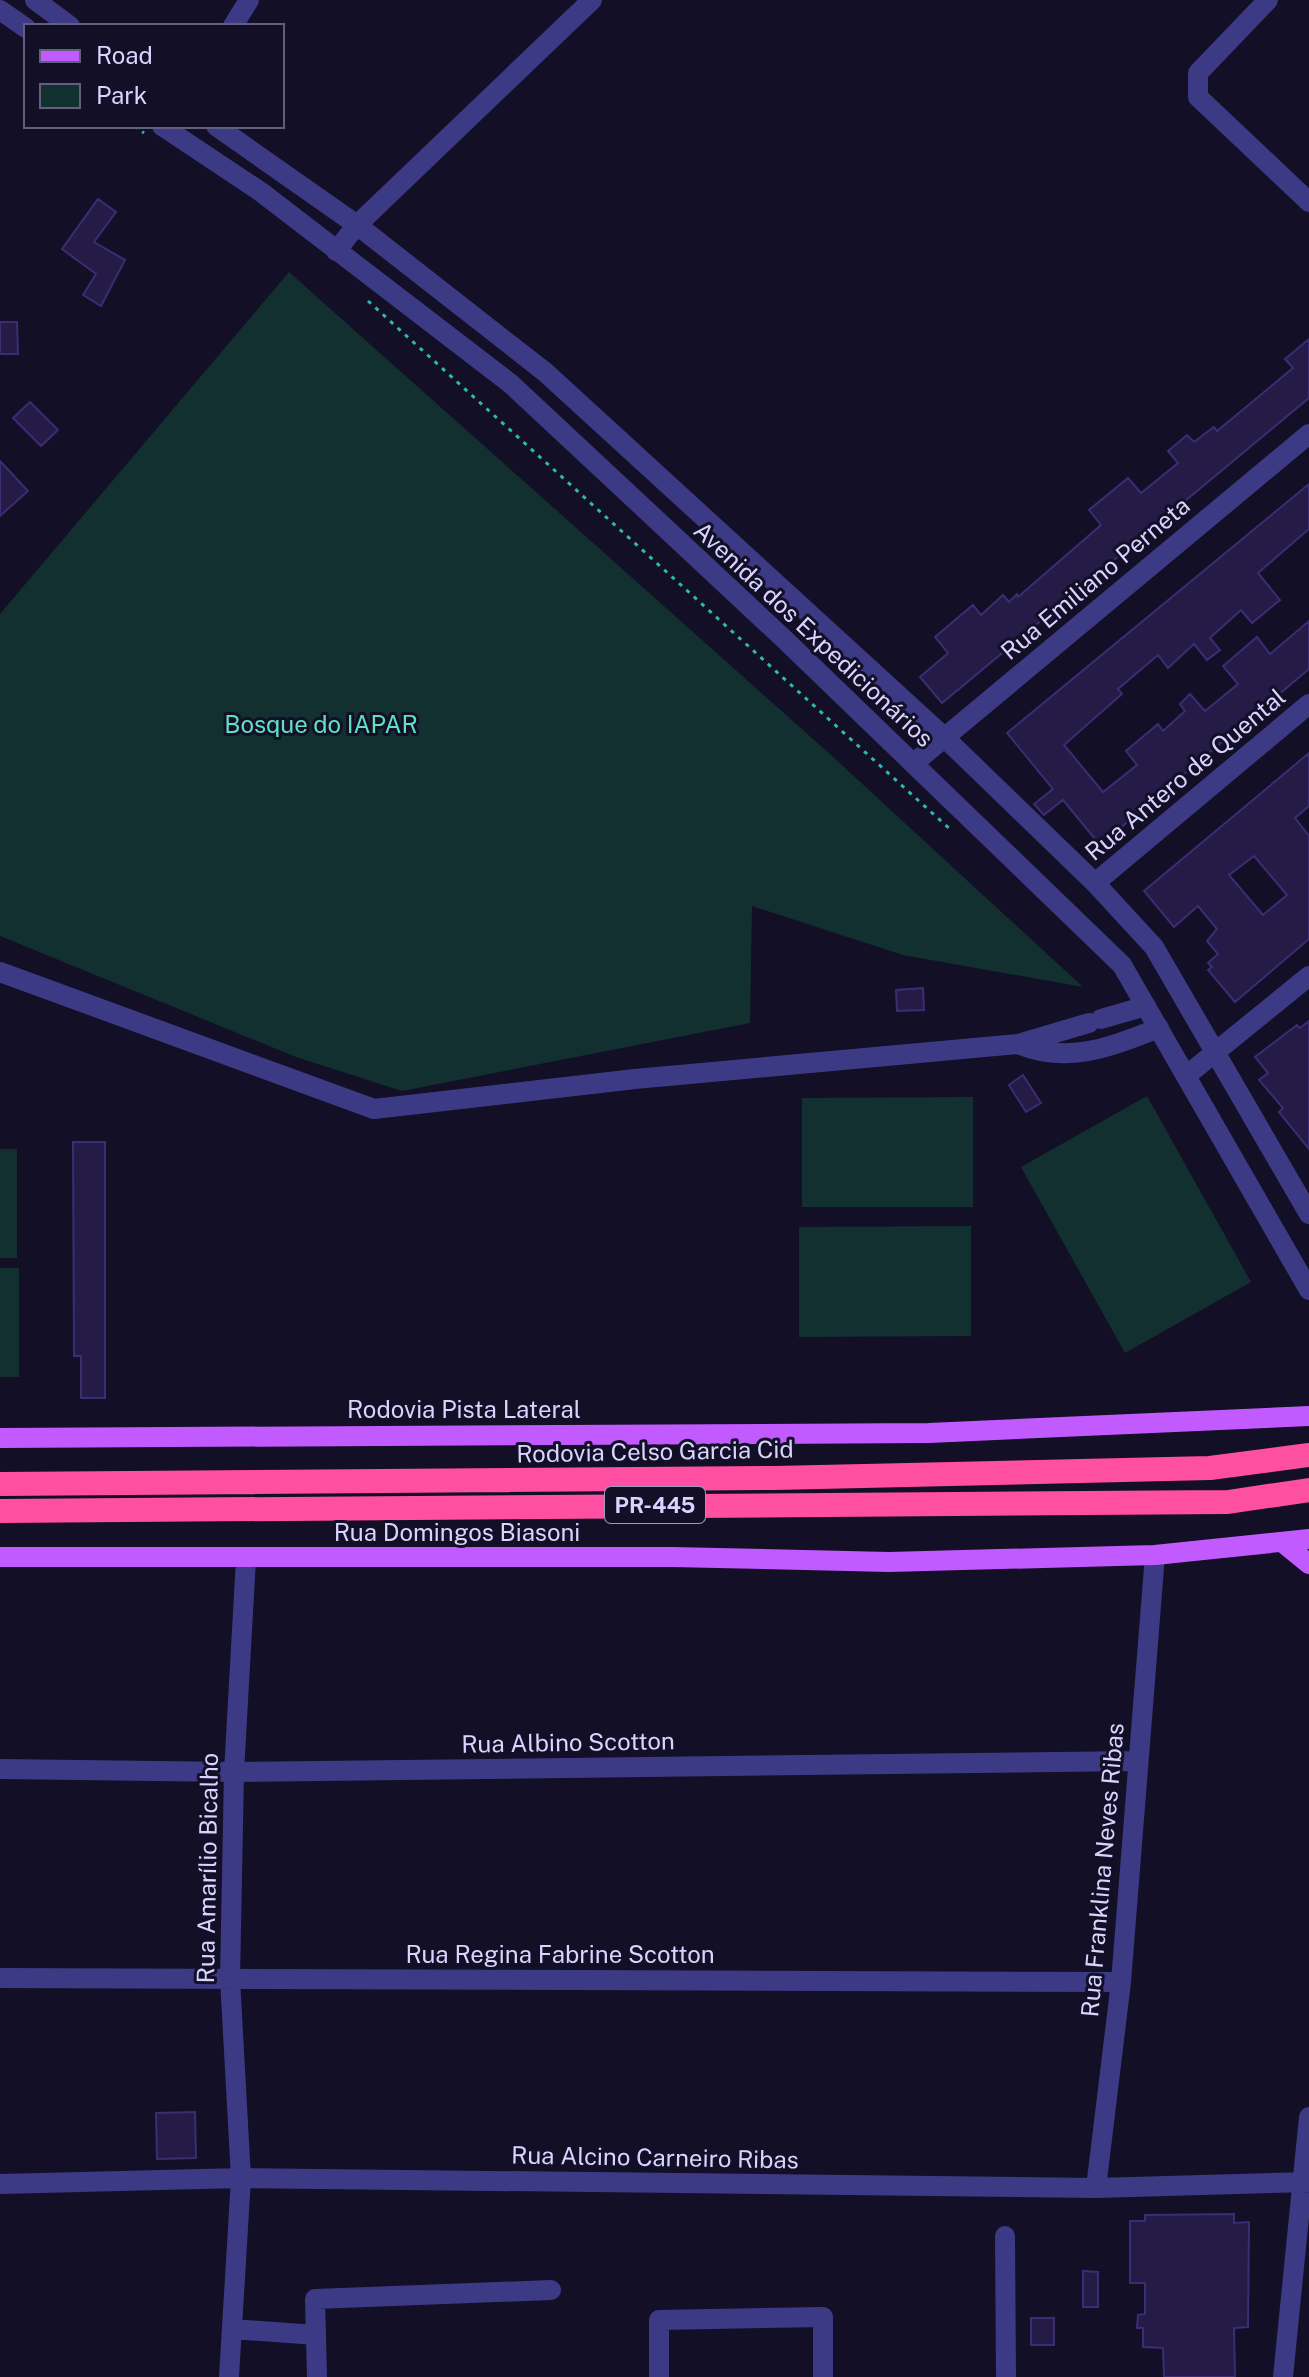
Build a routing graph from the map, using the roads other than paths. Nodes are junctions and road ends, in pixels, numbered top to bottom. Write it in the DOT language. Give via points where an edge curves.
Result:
graph roads {
  1 [pos="35,0"];
  2 [pos="249,0"];
  3 [pos="592,0"];
  4 [pos="1268,0"];
  5 [pos="0,10"];
  6 [pos="67,24"];
  7 [pos="234,24"];
  8 [pos="24,27"];
  9 [pos="219,128"];
  10 [pos="154,130"];
  11 [pos="1309,202"];
  12 [pos="357,225"];
  13 [pos="336,251"];
  14 [pos="1309,434"];
  15 [pos="1309,704"];
  16 [pos="944,737"];
  17 [pos="914,763"];
  18 [pos="1095,883"];
  19 [pos="0,972"];
  20 [pos="1309,976"];
  21 [pos="1146,1006"];
  22 [pos="1159,1028"];
  23 [pos="1018,1044"];
  24 [pos="1217,1051"];
  25 [pos="1186,1076"];
  26 [pos="1309,1214"];
  27 [pos="1309,1290"];
  28 [pos="1309,1416"];
  29 [pos="0,1438"];
  30 [pos="1309,1455"];
  31 [pos="0,1484"];
  32 [pos="1309,1490"];
  33 [pos="0,1511"];
  34 [pos="1309,1539"];
  35 [pos="1282,1542"];
  36 [pos="1155,1555"];
  37 [pos="0,1557"];
  38 [pos="246,1559"];
  39 [pos="1309,1564"];
  40 [pos="1137,1761"];
  41 [pos="0,1769"];
  42 [pos="234,1772"];
  43 [pos="0,1978"];
  44 [pos="230,1979"];
  45 [pos="1121,1982"];
  46 [pos="1309,2117"];
  47 [pos="241,2178"];
  48 [pos="1306,2182"];
  49 [pos="0,2184"];
  50 [pos="1096,2188"];
  51 [pos="1005,2236"];
  52 [pos="551,2290"];
  53 [pos="232,2329"];
  54 [pos="316,2335"];
  55 [pos="229,2377"];
  56 [pos="317,2377"];
  57 [pos="659,2377"];
  58 [pos="823,2377"];
  59 [pos="1006,2377"];
  60 [pos="1283,2377"];
  1 -- 6 [label="street"];
  2 -- 7 [label="street"];
  3 -- 12 [label="street"];
  4 -- 11 [label="street" via="1198,73 1198,97"];
  5 -- 8 [label="street"];
  9 -- 12 [label="street, Avenida dos Expedicionários"];
  10 -- 13 [label="street, Avenida dos Expedicionários" via="261,192"];
  12 -- 13 [label="street"];
  12 -- 16 [label="street, Avenida dos Expedicionários" via="545,372"];
  13 -- 17 [label="street, Avenida dos Expedicionários" via="511,384"];
  14 -- 16 [label="street, Rua Emiliano Perneta"];
  15 -- 18 [label="street, Rua Antero de Quental"];
  16 -- 17 [label="street, Rua Emiliano Perneta"];
  16 -- 18 [label="street, Avenida dos Expedicionários"];
  17 -- 21 [label="street, Avenida dos Expedicionários" via="1122,965"];
  18 -- 24 [label="street, Avenida dos Expedicionários" via="1154,947"];
  19 -- 23 [label="street" via="374,1109"];
  20 -- 24 [label="street"];
  21 -- 22 [label="street, Avenida dos Expedicionários"];
  21 -- 23 [label="street"];
  22 -- 23 [label="street" via="1067,1055 1045,1055"];
  22 -- 25 [label="street, Avenida dos Expedicionários"];
  24 -- 25 [label="street"];
  24 -- 26 [label="street, Avenida dos Expedicionários"];
  25 -- 27 [label="street, Avenida dos Expedicionários"];
  28 -- 29 [label="main road, Rodovia Pista Lateral" via="929,1433"];
  30 -- 31 [label="highway, Rodovia Celso Garcia Cid / PR-445" via="1210,1468 837,1477"];
  32 -- 33 [label="highway, PR-445" via="1228,1502"];
  34 -- 35 [label="main road"];
  35 -- 36 [label="main road"];
  35 -- 39 [label="main road"];
  36 -- 38 [label="main road, Rua Domingos Biasoni" via="889,1562"];
  36 -- 40 [label="street, Rua Franklina Neves Ribas"];
  37 -- 38 [label="main road, Rua Domingos Biasoni"];
  38 -- 42 [label="street, Rua Amarílio Bicalho"];
  40 -- 42 [label="street, Rua Albino Scotton"];
  40 -- 45 [label="street, Rua Franklina Neves Ribas"];
  41 -- 42 [label="street, Rua Albino Scotton"];
  42 -- 44 [label="street, Rua Amarílio Bicalho"];
  43 -- 44 [label="street, Rua Regina Fabrine Scotton"];
  44 -- 45 [label="street, Rua Regina Fabrine Scotton"];
  44 -- 47 [label="street, Rua Amarílio Bicalho"];
  45 -- 50 [label="street, Rua Franklina Neves Ribas"];
  46 -- 48 [label="street"];
  47 -- 49 [label="street, Rua Alcino Carneiro Ribas"];
  47 -- 50 [label="street, Rua Alcino Carneiro Ribas"];
  47 -- 53 [label="street, Rua Amarílio Bicalho"];
  48 -- 50 [label="street, Rua Alcino Carneiro Ribas"];
  48 -- 60 [label="street"];
  51 -- 59 [label="street"];
  52 -- 54 [label="street" via="315,2299"];
  53 -- 54 [label="street"];
  53 -- 55 [label="street, Rua Amarílio Bicalho"];
  54 -- 56 [label="street"];
  57 -- 58 [label="street" via="659,2320 823,2317"];
}
